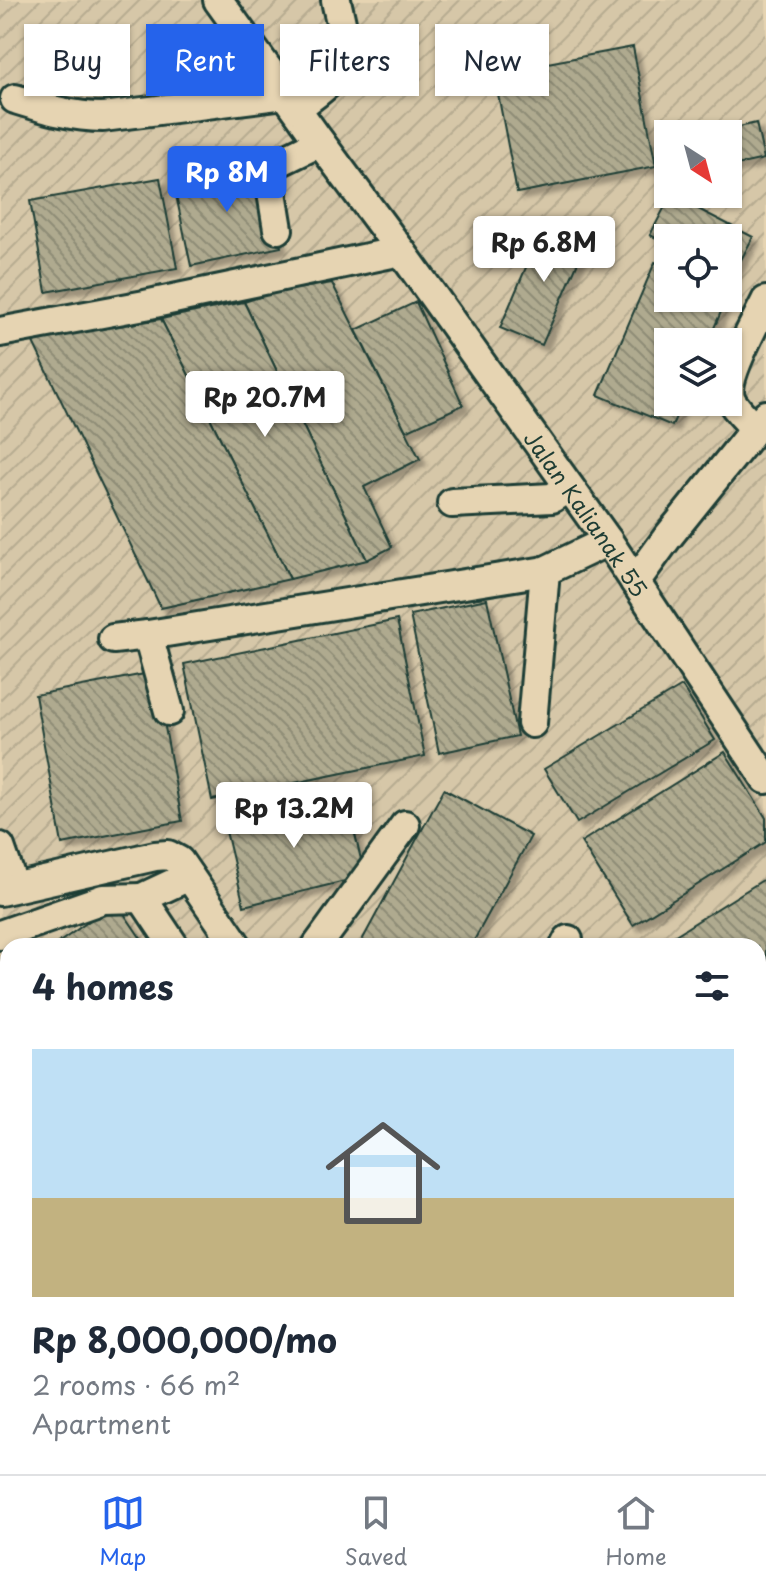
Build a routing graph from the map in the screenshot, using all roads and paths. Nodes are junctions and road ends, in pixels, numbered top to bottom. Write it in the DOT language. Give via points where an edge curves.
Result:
graph roads {
  1 [pos="218,0"];
  2 [pos="336,0"];
  3 [pos="15,99"];
  4 [pos="291,101"];
  5 [pos="320,142"];
  6 [pos="278,229"];
  7 [pos="401,251"];
  8 [pos="766,301"];
  9 [pos="0,332"];
  10 [pos="761,422"];
  11 [pos="569,487"];
  12 [pos="452,503"];
  13 [pos="608,541"];
  14 [pos="545,571"];
  15 [pos="635,582"];
  16 [pos="148,635"];
  17 [pos="113,639"];
  18 [pos="169,711"];
  19 [pos="532,723"];
  20 [pos="766,779"];
  21 [pos="405,825"];
  22 [pos="0,847"];
  23 [pos="189,876"];
  24 [pos="7,889"];
  25 [pos="142,898"];
  26 [pos="0,935"];
  27 [pos="169,938"];
  28 [pos="232,938"];
  29 [pos="323,938"];
  1 -- 4 [label="lane, Jalan Kalianak 55"];
  2 -- 4 [label="lane" via="345,53 342,65 331,80"];
  3 -- 4 [label="lane" via="86,117"];
  4 -- 5 [label="lane, Jalan Kalianak 55"];
  5 -- 6 [label="lane" via="279,162 269,174"];
  5 -- 7 [label="lane, Jalan Kalianak 55"];
  7 -- 9 [label="lane"];
  7 -- 11 [label="lane, Jalan Kalianak 55"];
  8 -- 10 [label="lane" via="729,387 731,400"];
  10 -- 15 [label="lane"];
  11 -- 12 [label="lane" via="552,498"];
  11 -- 13 [label="lane, Jalan Kalianak 55"];
  13 -- 14 [label="lane"];
  13 -- 15 [label="lane, Jalan Kalianak 55"];
  14 -- 16 [label="lane"];
  14 -- 19 [label="lane"];
  15 -- 20 [label="lane, Jalan Kalianak 55"];
  16 -- 17 [label="lane"];
  16 -- 18 [label="lane"];
  21 -- 29 [label="lane"];
  22 -- 24 [label="lane"];
  23 -- 24 [label="lane" via="168,855"];
  23 -- 25 [label="lane"];
  23 -- 28 [label="lane"];
  25 -- 26 [label="lane" via="103,899"];
  25 -- 27 [label="lane"];
}
